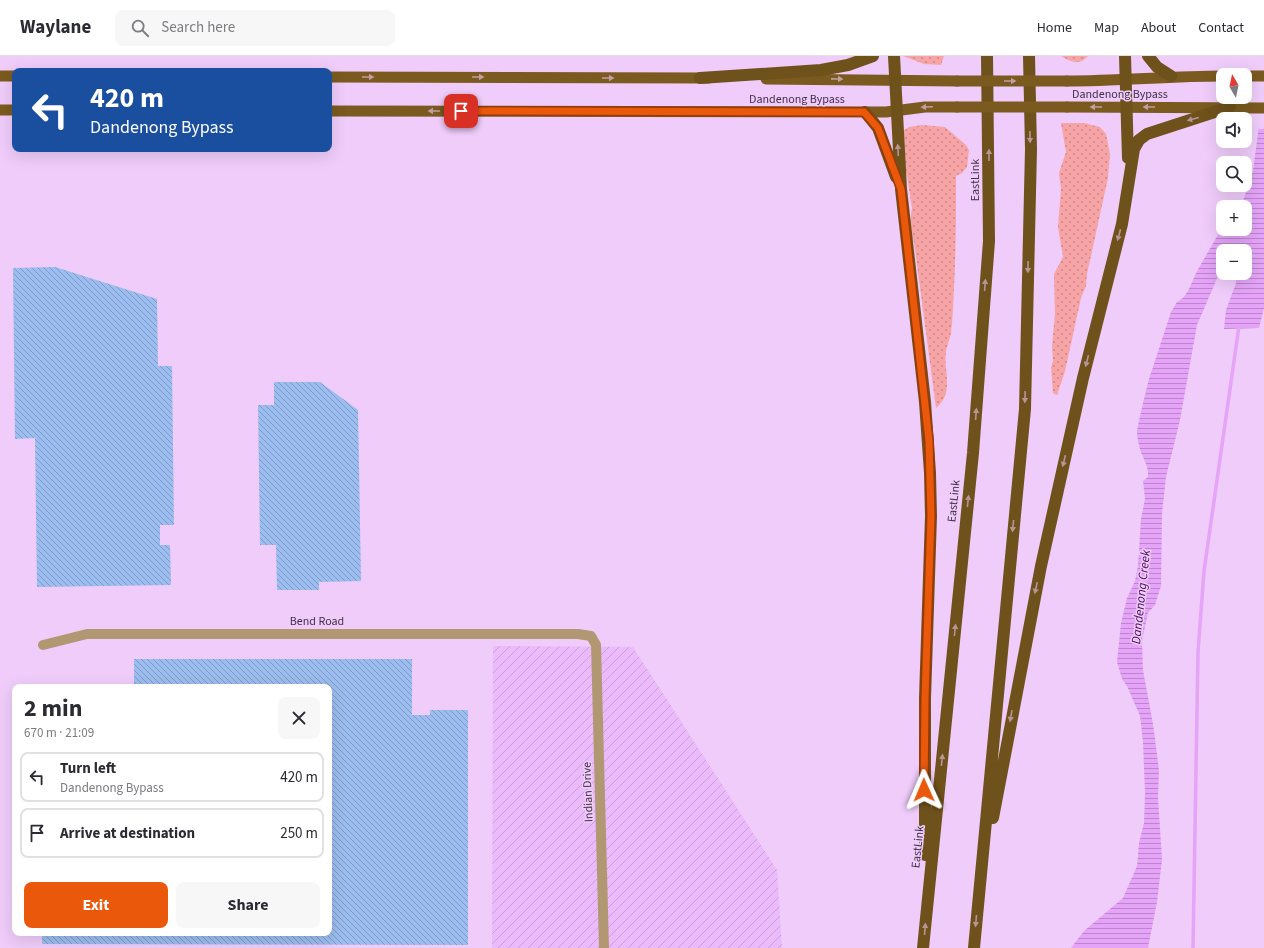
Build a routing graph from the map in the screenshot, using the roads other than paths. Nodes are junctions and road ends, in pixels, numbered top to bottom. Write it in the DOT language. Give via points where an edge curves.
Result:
graph roads {
  1 [pos="873,56"];
  2 [pos="894,56"];
  3 [pos="987,56"];
  4 [pos="1029,56"];
  5 [pos="1125,56"];
  6 [pos="1148,56"];
  7 [pos="0,76"];
  8 [pos="12,76"];
  9 [pos="1171,76"];
  10 [pos="1216,76"];
  11 [pos="1252,76"];
  12 [pos="1264,76"];
  13 [pos="332,77"];
  14 [pos="700,78"];
  15 [pos="1125,79"];
  16 [pos="895,80"];
  17 [pos="1126,107"];
  18 [pos="1230,108"];
  19 [pos="1264,108"];
  20 [pos="0,110"];
  21 [pos="12,110"];
  22 [pos="332,111"];
  23 [pos="897,111"];
  24 [pos="864,112"];
  25 [pos="901,189"];
  26 [pos="1127,197"];
  27 [pos="591,636"];
  28 [pos="43,645"];
  29 [pos="979,894"];
  30 [pos="926,910"];
  31 [pos="604,948"];
  32 [pos="923,948"];
  33 [pos="974,948"];
  1 -- 14 [label="highway" via="848,65 822,70"];
  2 -- 16 [label="highway"];
  30 -- 3 [label="highway, EastLink, one-way" via="973,453 988,249"];
  4 -- 29 [label="highway, one-way" via="1031,149 1025,410"];
  5 -- 15 [label="highway"];
  6 -- 9 [label="highway" via="1157,67"];
  7 -- 8 [label="highway"];
  9 -- 10 [label="highway, Dandenong Bypass"];
  9 -- 15 [label="highway, Dandenong Bypass"];
  11 -- 12 [label="highway"];
  13 -- 14 [label="highway, Dandenong Bypass, one-way"];
  14 -- 16 [label="highway, Dandenong Bypass, one-way"];
  16 -- 15 [label="highway, Dandenong Bypass, one-way, bridge"];
  15 -- 17 [label="highway"];
  16 -- 23 [label="highway"];
  18 -- 17 [label="highway, Dandenong Bypass, one-way"];
  17 -- 23 [label="highway, Dandenong Bypass, one-way, bridge" via="924,107"];
  17 -- 26 [label="highway"];
  18 -- 19 [label="highway, Dandenong Bypass"];
  18 -- 26 [label="highway, one-way" via="1158,129 1139,140 1134,149"];
  20 -- 21 [label="highway"];
  24 -- 22 [label="highway, Dandenong Bypass, one-way"];
  23 -- 24 [label="highway, Dandenong Bypass"];
  25 -- 23 [label="highway, one-way"];
  24 -- 25 [label="highway" via="878,128"];
  25 -- 30 [label="highway" via="925,402 930,473 924,775"];
  26 -- 29 [label="highway, one-way" via="1039,573"];
  27 -- 28 [label="street, Bend Road" via="87,634"];
  27 -- 31 [label="street, Indian Drive" via="596,645"];
  29 -- 33 [label="highway, one-way"];
  32 -- 30 [label="highway, EastLink, one-way"];
}
